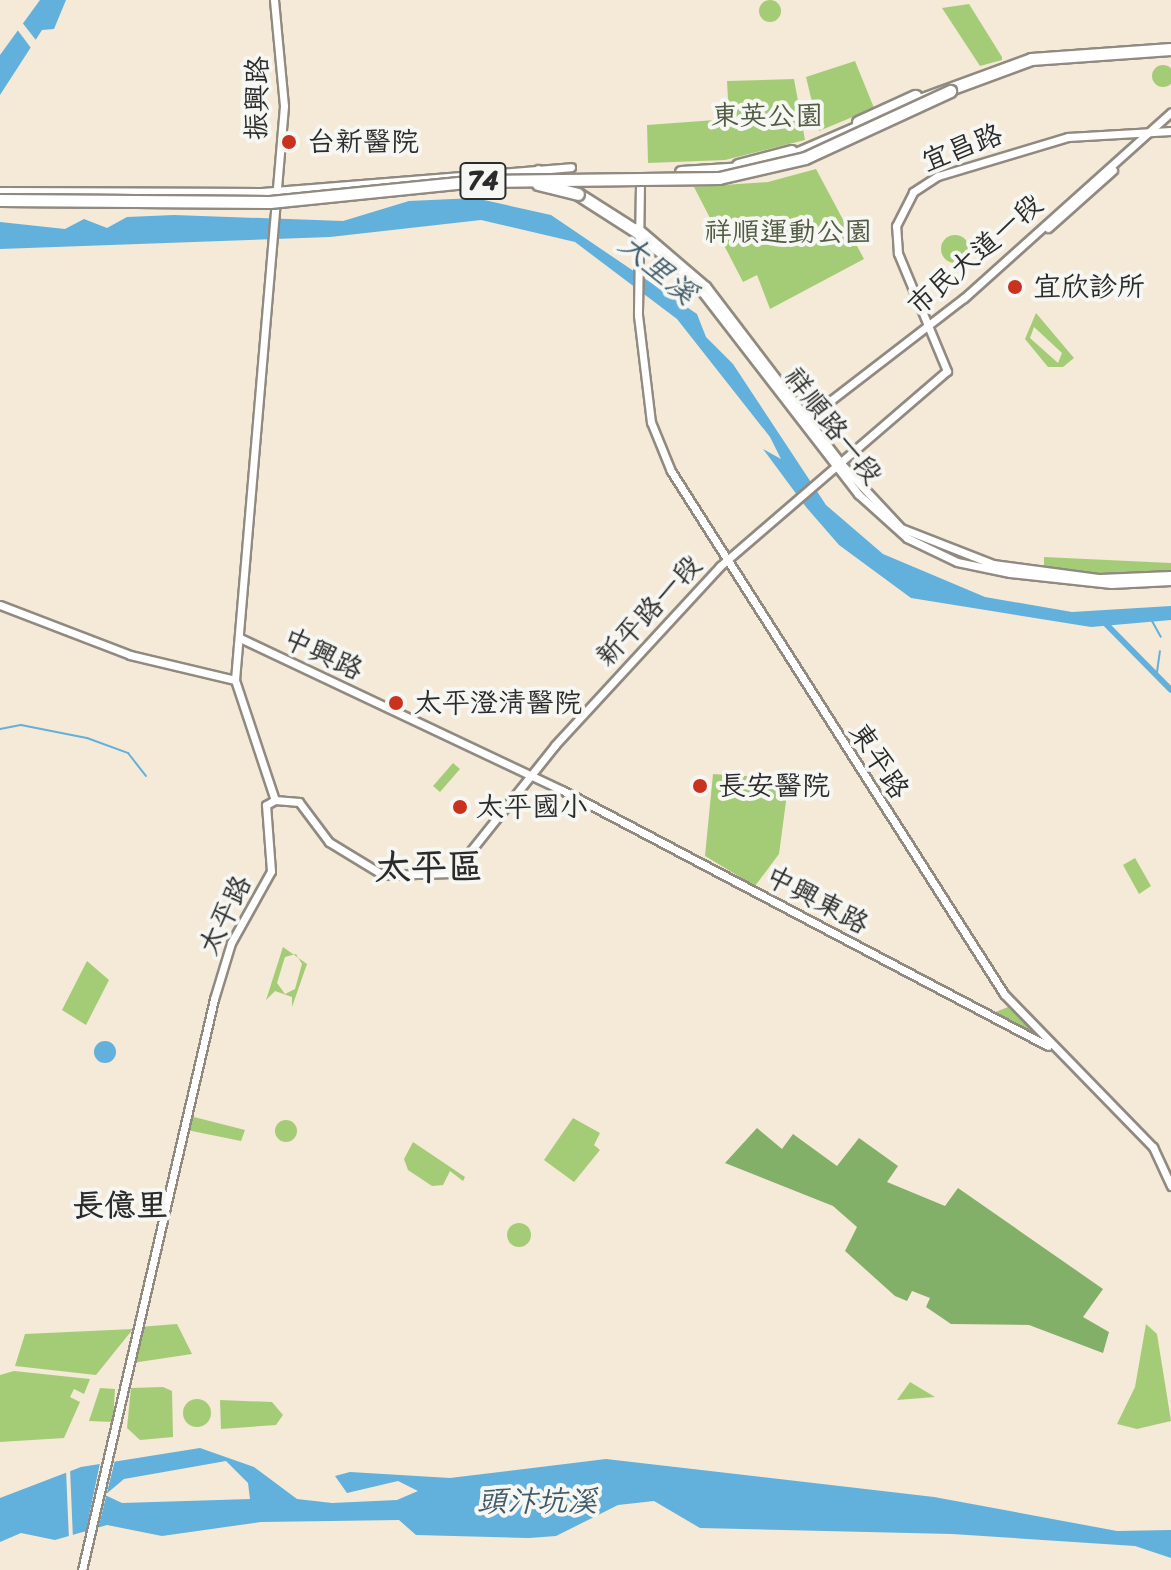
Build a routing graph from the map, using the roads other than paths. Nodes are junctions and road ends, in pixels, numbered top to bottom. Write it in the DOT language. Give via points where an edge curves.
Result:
graph roads {
  1 [pos="274,0"];
  2 [pos="1171,49"];
  3 [pos="1171,55"];
  4 [pos="941,85"];
  5 [pos="1171,112"];
  6 [pos="1171,118"];
  7 [pos="1171,131"];
  8 [pos="1153,132"];
  9 [pos="571,167"];
  10 [pos="538,169"];
  11 [pos="523,170"];
  12 [pos="732,170"];
  13 [pos="640,184"];
  14 [pos="438,185"];
  15 [pos="0,192"];
  16 [pos="273,195"];
  17 [pos="0,200"];
  18 [pos="639,234"];
  19 [pos="268,257"];
  20 [pos="930,328"];
  21 [pos="947,371"];
  22 [pos="805,422"];
  23 [pos="837,463"];
  24 [pos="726,561"];
  25 [pos="1171,578"];
  26 [pos="0,605"];
  27 [pos="240,638"];
  28 [pos="235,680"];
  29 [pos="530,775"];
  30 [pos="562,790"];
  31 [pos="275,800"];
  32 [pos="1052,1047"];
  33 [pos="1171,1186"];
  34 [pos="82,1570"];
  1 -- 16 [label="street, 振興路" via="284,92"];
  2 -- 12 [label="highway, 74, bridge" via="999,67 792,156"];
  3 -- 14 [label="highway, 74, bridge" via="1014,69 768,170"];
  4 -- 12 [label="highway"];
  5 -- 8 [label="street, 市民大道一段"];
  6 -- 8 [label="street, 市民大道一段"];
  7 -- 8 [label="street, 宜昌路"];
  8 -- 20 [label="street, 市民大道一段"];
  8 -- 20 [label="street, 宜昌路" via="1068,137 938,176 913,192 896,226 898,253"];
  9 -- 10 [label="street"];
  10 -- 11 [label="street"];
  10 -- 18 [label="street, 祥順路一段"];
  11 -- 16 [label="street"];
  11 -- 18 [label="street, 祥順路一段" via="535,185"];
  12 -- 15 [label="highway, 74, bridge" via="520,172 273,196"];
  13 -- 18 [label="street"];
  14 -- 17 [label="highway, 74, bridge" via="270,202"];
  14 -- 18 [label="highway, bridge" via="540,184 578,194"];
  15 -- 16 [label="street"];
  16 -- 19 [label="street, 振興路"];
  18 -- 22 [label="street, 祥順路一段" via="702,290"];
  18 -- 24 [label="street, 東平路" via="637,312 653,431"];
  19 -- 27 [label="street, 太平路"];
  20 -- 21 [label="street, 宜昌路"];
  20 -- 22 [label="street, 市民大道一段"];
  21 -- 23 [label="street, 新平路一段"];
  22 -- 23 [label="street, 祥順路一段"];
  23 -- 24 [label="street, 新平路一段"];
  23 -- 25 [label="street, 祥順路一段" via="884,523 957,562 1084,583"];
  24 -- 29 [label="street, 新平路一段"];
  24 -- 32 [label="street, 東平路" via="983,962"];
  26 -- 28 [label="street" via="130,655"];
  27 -- 28 [label="street, 太平路"];
  27 -- 29 [label="street, 中興路"];
  28 -- 31 [label="street, 太平路"];
  29 -- 30 [label="street, 中興路"];
  29 -- 31 [label="street, 新平路一段" via="453,873 383,875 329,842 299,802"];
  30 -- 32 [label="street, 中興東路"];
  31 -- 34 [label="street, 太平路" via="266,805 271,871 231,943 214,999"];
  32 -- 33 [label="street, 東平路" via="1153,1147"];
}
